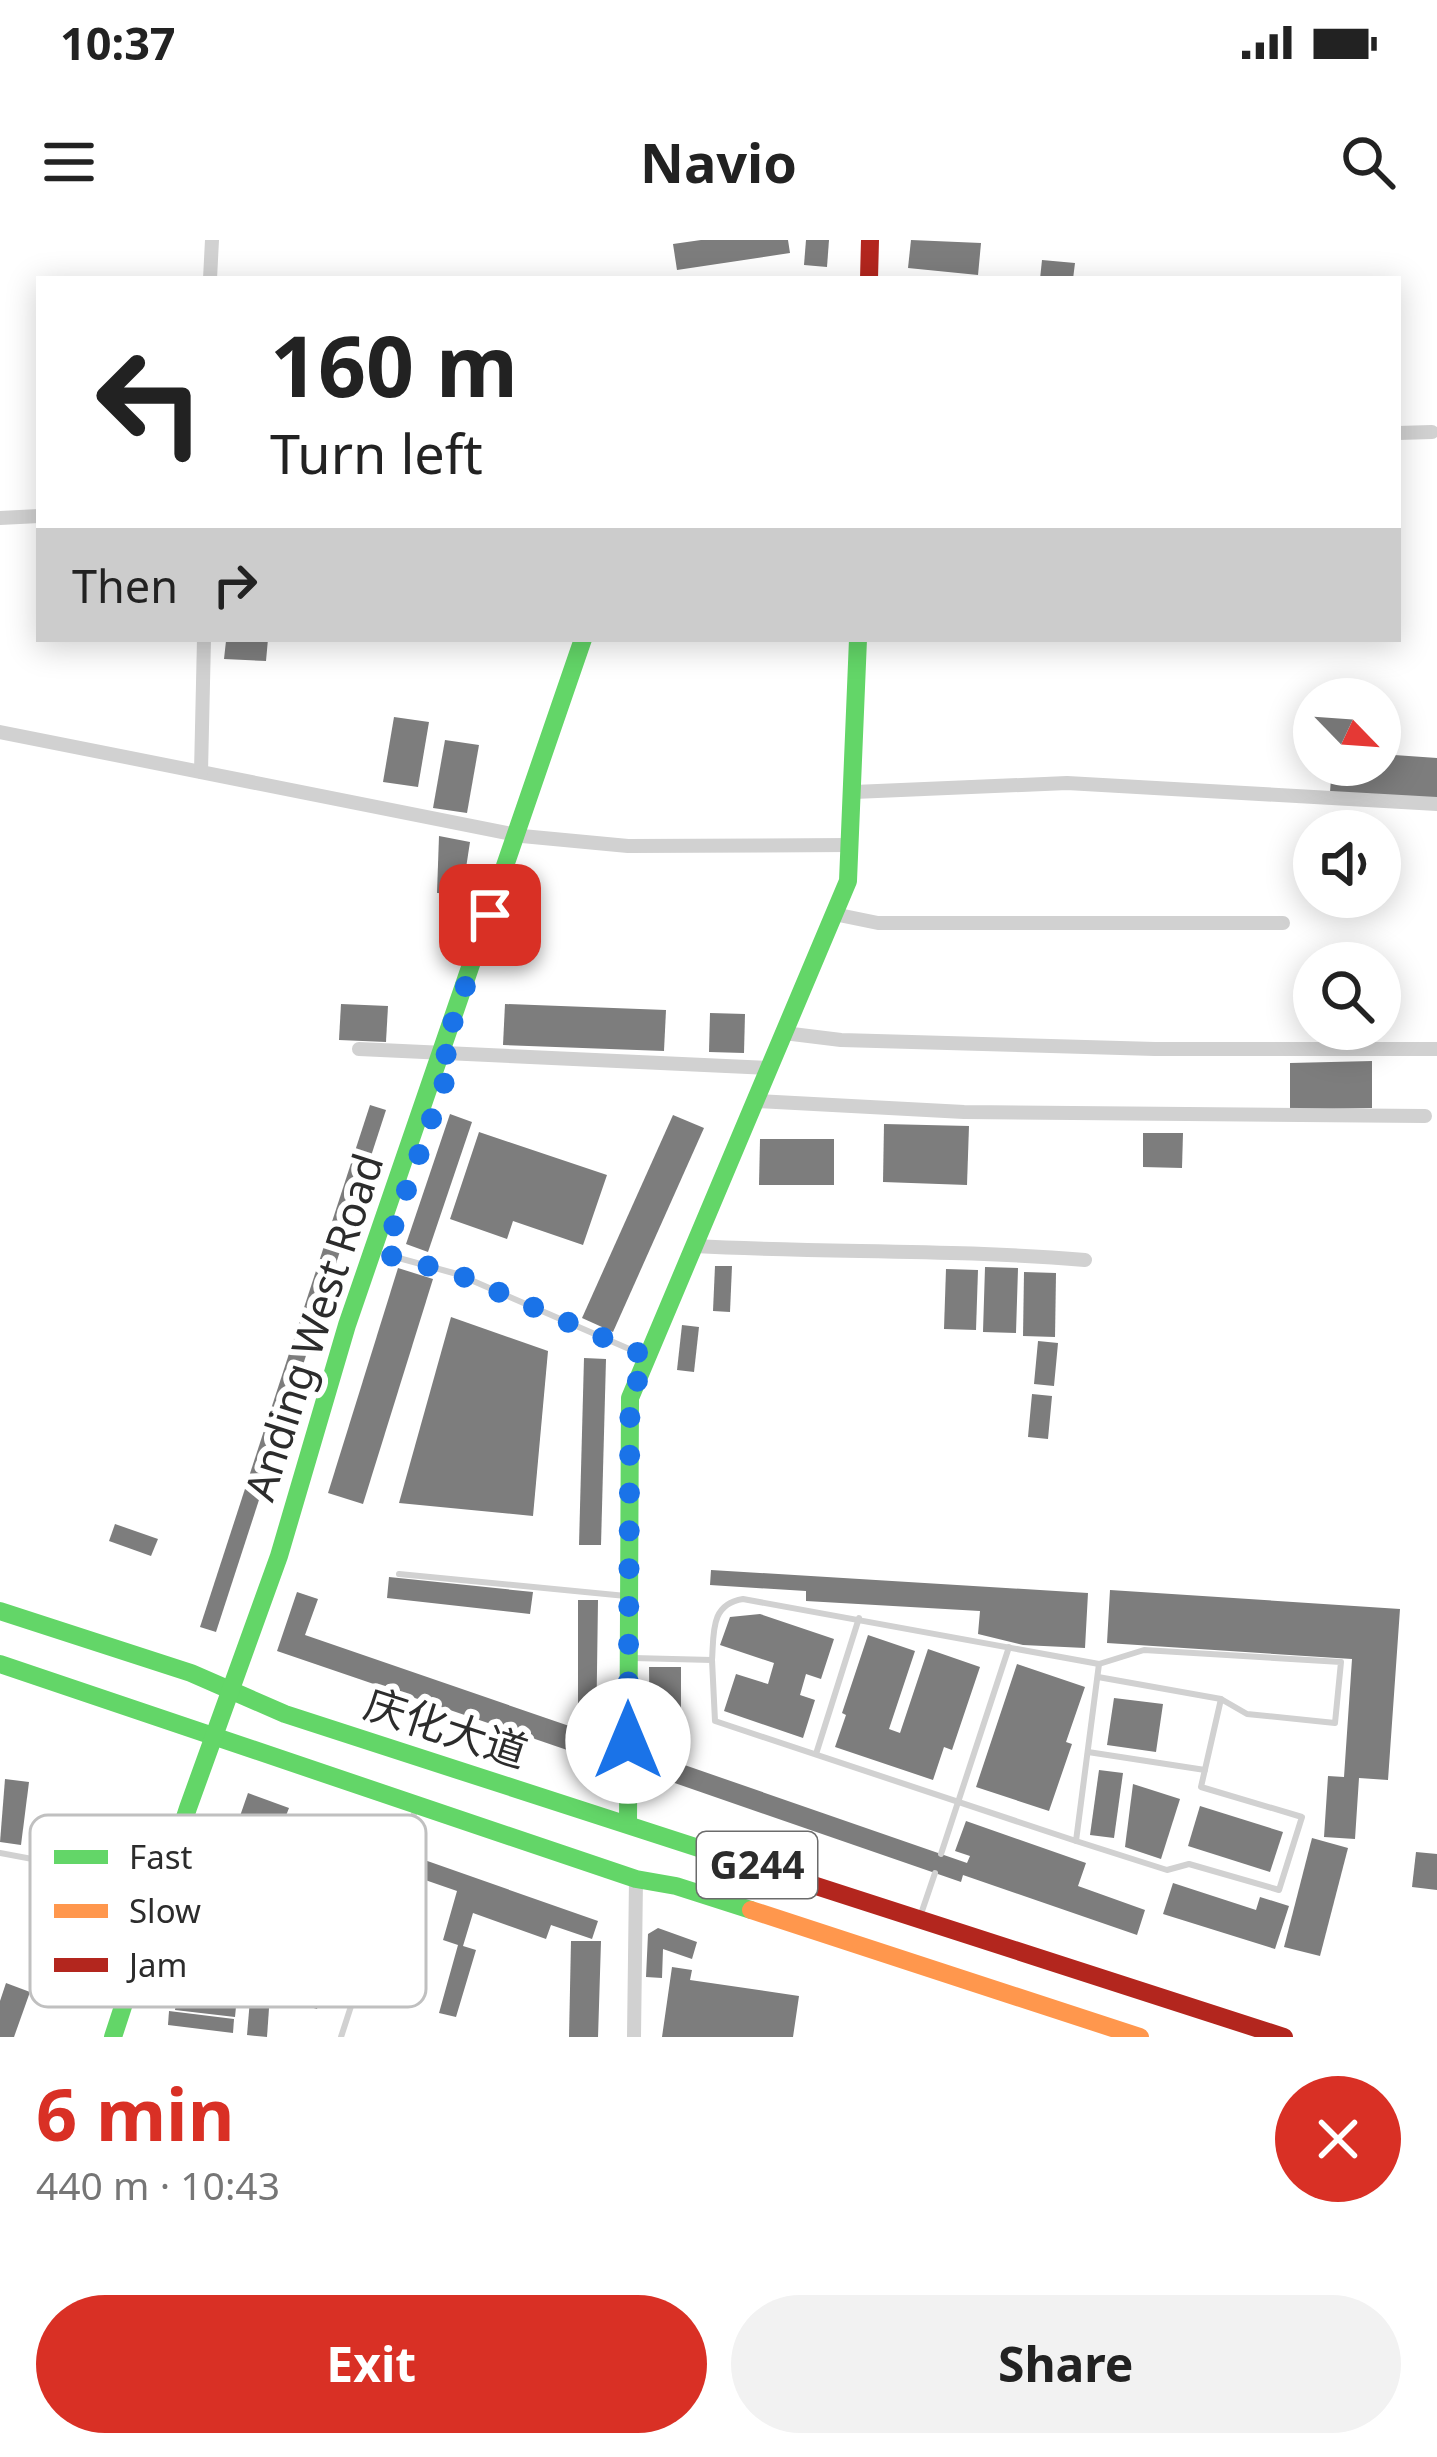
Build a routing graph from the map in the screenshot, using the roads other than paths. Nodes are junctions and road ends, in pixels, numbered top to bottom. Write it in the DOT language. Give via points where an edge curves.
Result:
graph roads {
  1 [pos="212,240"];
  2 [pos="870,240"];
  3 [pos="210,276"];
  4 [pos="868,276"];
  5 [pos="1432,432"];
  6 [pos="1401,433"];
  7 [pos="36,516"];
  8 [pos="0,518"];
  9 [pos="204,642"];
  10 [pos="582,642"];
  11 [pos="594,642"];
  12 [pos="858,642"];
  13 [pos="0,732"];
  14 [pos="201,772"];
  15 [pos="854,792"];
  16 [pos="1437,804"];
  17 [pos="522,836"];
  18 [pos="850,845"];
  19 [pos="834,914"];
  20 [pos="1283,923"];
  21 [pos="784,1033"];
  22 [pos="1437,1048"];
  23 [pos="359,1049"];
  24 [pos="448,1055"];
  25 [pos="770,1068"];
  26 [pos="756,1101"];
  27 [pos="1425,1116"];
  28 [pos="695,1246"];
  29 [pos="384,1254"];
  30 [pos="1085,1260"];
  31 [pos="648,1357"];
  32 [pos="399,1574"];
  33 [pos="629,1597"];
  34 [pos="0,1611"];
  35 [pos="859,1618"];
  36 [pos="1009,1647"];
  37 [pos="629,1658"];
  38 [pos="712,1660"];
  39 [pos="0,1664"];
  40 [pos="1100,1664"];
  41 [pos="1097,1677"];
  42 [pos="236,1693"];
  43 [pos="1221,1699"];
  44 [pos="220,1737"];
  45 [pos="1088,1752"];
  46 [pos="816,1754"];
  47 [pos="1205,1770"];
  48 [pos="958,1801"];
  49 [pos="417,1805"];
  50 [pos="190,1815"];
  51 [pos="196,1815"];
  52 [pos="414,1815"];
  53 [pos="628,1824"];
  54 [pos="1076,1841"];
  55 [pos="0,1853"];
  56 [pos="941,1854"];
  57 [pos="30,1859"];
  58 [pos="935,1873"];
  59 [pos="636,1879"];
  60 [pos="920,1917"];
  61 [pos="123,2007"];
  62 [pos="135,2007"];
  63 [pos="350,2007"];
  64 [pos="113,2037"];
  65 [pos="126,2037"];
  66 [pos="340,2037"];
  67 [pos="634,2037"];
  68 [pos="1140,2037"];
  69 [pos="1284,2037"];
  1 -- 3 [label="street"];
  2 -- 4 [label="main road"];
  5 -- 6 [label="street"];
  7 -- 8 [label="street"];
  9 -- 14 [label="street"];
  10 -- 17 [label="main road, Anding West Road"];
  11 -- 17 [label="main road, Anding West Road"];
  12 -- 15 [label="main road"];
  13 -- 14 [label="street"];
  14 -- 17 [label="street"];
  15 -- 16 [label="street" via="1067,783"];
  15 -- 18 [label="main road"];
  17 -- 18 [label="street" via="628,847"];
  17 -- 24 [label="main road, Anding West Road"];
  18 -- 19 [label="main road"];
  19 -- 20 [label="street" via="878,922"];
  19 -- 21 [label="main road"];
  21 -- 22 [label="street" via="1155,1049"];
  21 -- 25 [label="main road"];
  23 -- 24 [label="street"];
  24 -- 25 [label="street"];
  24 -- 29 [label="main road, Anding West Road"];
  24 -- 42 [label="main road, Anding West Road" via="346,1325"];
  25 -- 26 [label="main road"];
  26 -- 27 [label="street" via="1010,1113"];
  26 -- 28 [label="main road"];
  28 -- 30 [label="street"];
  28 -- 31 [label="main road"];
  29 -- 31 [label="lane" via="457,1274"];
  29 -- 42 [label="main road, Anding West Road" via="290,1561"];
  31 -- 33 [label="main road" via="630,1398"];
  32 -- 33 [label="lane"];
  33 -- 37 [label="main road"];
  34 -- 42 [label="main road, 庆化大道 / G244"];
  35 -- 36 [label="lane"];
  35 -- 38 [label="lane" via="734,1599 716,1617"];
  35 -- 46 [label="lane"];
  36 -- 40 [label="lane"];
  36 -- 48 [label="lane"];
  37 -- 38 [label="lane"];
  37 -- 53 [label="main road"];
  38 -- 46 [label="lane" via="715,1721"];
  39 -- 44 [label="main road, 庆化大道 / G244"];
  40 -- 41 [label="lane"];
  40 -- 43 [label="lane" via="1144,1650 1341,1662 1335,1724 1246,1714"];
  41 -- 43 [label="lane"];
  41 -- 45 [label="lane"];
  42 -- 44 [label="main road, Anding West Road"];
  42 -- 53 [label="main road, 庆化大道 / G244"];
  43 -- 47 [label="lane"];
  44 -- 49 [label="main road, 庆化大道 / G244"];
  44 -- 50 [label="main road, Anding West Road"];
  44 -- 51 [label="main road, Anding West Road"];
  45 -- 47 [label="lane"];
  45 -- 54 [label="lane"];
  46 -- 48 [label="lane"];
  47 -- 54 [label="lane" via="1201,1787 1303,1817 1279,1890 1189,1864 1166,1870"];
  48 -- 54 [label="lane"];
  48 -- 56 [label="lane"];
  49 -- 52 [label="lane"];
  49 -- 59 [label="main road, 庆化大道 / G244"];
  53 -- 60 [label="main road, 庆化大道 / G244"];
  55 -- 57 [label="lane"];
  58 -- 60 [label="lane"];
  59 -- 67 [label="street"];
  59 -- 68 [label="main road, 庆化大道 / G244"];
  60 -- 69 [label="main road, 庆化大道 / G244"];
  61 -- 64 [label="main road, Anding West Road"];
  62 -- 65 [label="main road, Anding West Road"];
  63 -- 66 [label="lane"];
}
